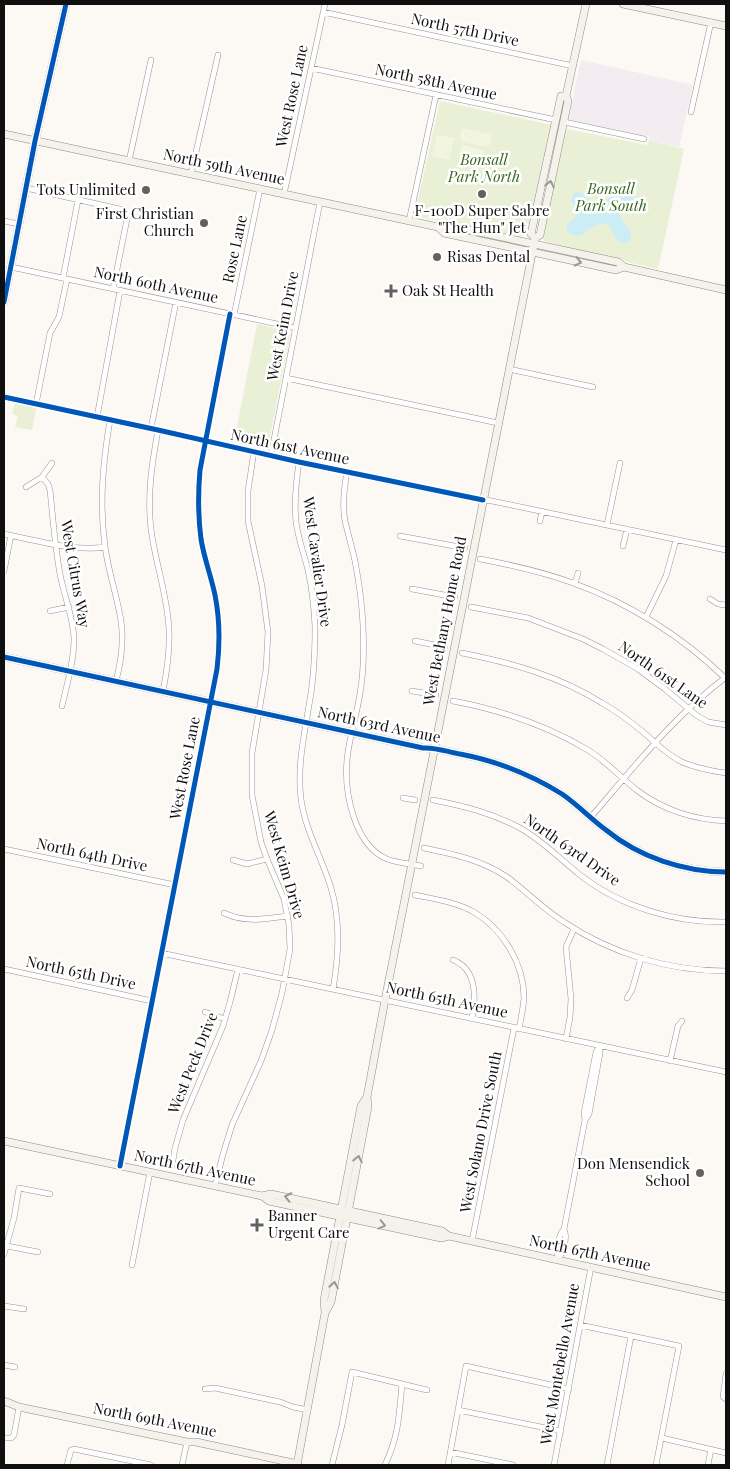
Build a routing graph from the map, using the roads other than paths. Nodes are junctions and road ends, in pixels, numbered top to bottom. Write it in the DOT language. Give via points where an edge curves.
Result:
graph roads {
  1 [pos="66,4"];
  2 [pos="325,4"];
  3 [pos="586,4"];
  4 [pos="623,4"];
  5 [pos="323,12"];
  6 [pos="711,22"];
  7 [pos="726,26"];
  8 [pos="218,55"];
  9 [pos="151,60"];
  10 [pos="573,66"];
  11 [pos="311,68"];
  12 [pos="436,95"];
  13 [pos="566,96"];
  14 [pos="691,112"];
  15 [pos="560,121"];
  16 [pos="4,134"];
  17 [pos="644,139"];
  18 [pos="35,141"];
  19 [pos="129,161"];
  20 [pos="191,174"];
  21 [pos="26,188"];
  22 [pos="260,189"];
  23 [pos="284,194"];
  24 [pos="78,200"];
  25 [pos="320,202"];
  26 [pos="4,221"];
  27 [pos="409,221"];
  28 [pos="19,224"];
  29 [pos="534,244"];
  30 [pos="11,267"];
  31 [pos="65,279"];
  32 [pos="113,289"];
  33 [pos="726,290"];
  34 [pos="120,291"];
  35 [pos="4,302"];
  36 [pos="176,302"];
  37 [pos="232,314"];
  38 [pos="296,328"];
  39 [pos="509,369"];
  40 [pos="286,378"];
  41 [pos="593,387"];
  42 [pos="4,397"];
  43 [pos="36,404"];
  44 [pos="97,417"];
  45 [pos="110,420"];
  46 [pos="498,423"];
  47 [pos="155,429"];
  48 [pos="206,441"];
  49 [pos="254,451"];
  50 [pos="271,455"];
  51 [pos="300,462"];
  52 [pos="52,463"];
  53 [pos="620,463"];
  54 [pos="347,472"];
  55 [pos="42,477"];
  56 [pos="26,486"];
  57 [pos="483,500"];
  58 [pos="542,511"];
  59 [pos="540,521"];
  60 [pos="608,525"];
  61 [pos="627,529"];
  62 [pos="4,534"];
  63 [pos="11,535"];
  64 [pos="400,536"];
  65 [pos="676,540"];
  66 [pos="55,544"];
  67 [pos="623,546"];
  68 [pos="105,547"];
  69 [pos="464,548"];
  70 [pos="726,550"];
  71 [pos="480,559"];
  72 [pos="4,572"];
  73 [pos="578,573"];
  74 [pos="575,583"];
  75 [pos="412,589"];
  76 [pos="455,597"];
  77 [pos="710,599"];
  78 [pos="726,605"];
  79 [pos="69,607"];
  80 [pos="471,607"];
  81 [pos="50,611"];
  82 [pos="646,617"];
  83 [pos="415,641"];
  84 [pos="445,647"];
  85 [pos="462,653"];
  86 [pos="4,657"];
  87 [pos="69,671"];
  88 [pos="726,677"];
  89 [pos="116,681"];
  90 [pos="163,691"];
  91 [pos="412,691"];
  92 [pos="436,695"];
  93 [pos="453,701"];
  94 [pos="211,702"];
  95 [pos="62,706"];
  96 [pos="690,709"];
  97 [pos="259,712"];
  98 [pos="306,722"];
  99 [pos="726,725"];
  100 [pos="352,732"];
  101 [pos="656,743"];
  102 [pos="434,749"];
  103 [pos="726,773"];
  104 [pos="624,779"];
  105 [pos="403,798"];
  106 [pos="415,800"];
  107 [pos="433,800"];
  108 [pos="245,807"];
  109 [pos="254,807"];
  110 [pos="591,817"];
  111 [pos="726,821"];
  112 [pos="4,848"];
  113 [pos="424,848"];
  114 [pos="267,859"];
  115 [pos="233,860"];
  116 [pos="412,865"];
  117 [pos="421,866"];
  118 [pos="726,872"];
  119 [pos="175,885"];
  120 [pos="415,895"];
  121 [pos="224,913"];
  122 [pos="288,916"];
  123 [pos="726,922"];
  124 [pos="574,929"];
  125 [pos="162,953"];
  126 [pos="642,958"];
  127 [pos="453,960"];
  128 [pos="4,969"];
  129 [pos="238,969"];
  130 [pos="726,970"];
  131 [pos="285,979"];
  132 [pos="333,989"];
  133 [pos="627,998"];
  134 [pos="385,1000"];
  135 [pos="152,1001"];
  136 [pos="204,1012"];
  137 [pos="225,1019"];
  138 [pos="472,1019"];
  139 [pos="682,1021"];
  140 [pos="517,1028"];
  141 [pos="566,1039"];
  142 [pos="600,1046"];
  143 [pos="670,1061"];
  144 [pos="726,1072"];
  145 [pos="4,1141"];
  146 [pos="120,1166"];
  147 [pos="172,1166"];
  148 [pos="150,1172"];
  149 [pos="215,1186"];
  150 [pos="50,1194"];
  151 [pos="344,1213"];
  152 [pos="472,1241"];
  153 [pos="6,1243"];
  154 [pos="38,1252"];
  155 [pos="4,1254"];
  156 [pos="558,1260"];
  157 [pos="132,1265"];
  158 [pos="591,1267"];
  159 [pos="726,1297"];
  160 [pos="4,1306"];
  161 [pos="24,1309"];
  162 [pos="580,1325"];
  163 [pos="631,1336"];
  164 [pos="4,1365"];
  165 [pos="15,1367"];
  166 [pos="726,1374"];
  167 [pos="402,1384"];
  168 [pos="205,1389"];
  169 [pos="569,1389"];
  170 [pos="427,1390"];
  171 [pos="725,1398"];
  172 [pos="4,1401"];
  173 [pos="19,1406"];
  174 [pos="308,1410"];
  175 [pos="458,1410"];
  176 [pos="561,1431"];
  177 [pos="4,1438"];
  178 [pos="662,1438"];
  179 [pos="187,1442"];
  180 [pos="711,1449"];
  181 [pos="450,1452"];
  182 [pos="726,1452"];
  183 [pos="120,1459"];
  184 [pos="67,1465"];
  185 [pos="119,1465"];
  186 [pos="151,1465"];
  187 [pos="182,1465"];
  188 [pos="299,1465"];
  189 [pos="332,1465"];
  190 [pos="385,1465"];
  191 [pos="448,1465"];
  192 [pos="513,1465"];
  193 [pos="554,1465"];
  194 [pos="606,1465"];
  195 [pos="656,1465"];
  196 [pos="708,1465"];
  1 -- 18 [label="main road"];
  2 -- 5 [label="street, West Rose Lane"];
  3 -- 10 [label="main road, West Bethany Home Road"];
  4 -- 6 [label="main road"];
  5 -- 10 [label="street, North 57th Drive"];
  5 -- 11 [label="street, West Rose Lane"];
  6 -- 7 [label="main road"];
  6 -- 14 [label="street"];
  8 -- 20 [label="street"];
  9 -- 19 [label="street"];
  10 -- 13 [label="main road, West Bethany Home Road"];
  11 -- 12 [label="street, North 58th Avenue"];
  11 -- 23 [label="street, West Rose Lane"];
  12 -- 15 [label="street, North 58th Avenue"];
  12 -- 27 [label="street"];
  13 -- 15 [label="main road, West Bethany Home Road" via="568,101"];
  13 -- 15 [label="main road, West Bethany Home Road" via="561,96"];
  15 -- 17 [label="street, North 58th Avenue"];
  15 -- 29 [label="main road, West Bethany Home Road" via="531,234"];
  29 -- 15 [label="main road, West Bethany Home Road, one-way" via="540,235 559,144"];
  16 -- 18 [label="main road, North 59th Avenue"];
  18 -- 19 [label="main road, North 59th Avenue"];
  18 -- 21 [label="main road"];
  19 -- 20 [label="main road, North 59th Avenue"];
  20 -- 22 [label="main road, North 59th Avenue"];
  21 -- 24 [label="street"];
  21 -- 28 [label="main road"];
  22 -- 23 [label="main road, North 59th Avenue"];
  22 -- 37 [label="street, Rose Lane"];
  23 -- 25 [label="main road, North 59th Avenue"];
  24 -- 31 [label="street"];
  24 -- 32 [label="street" via="124,210 128,214"];
  25 -- 27 [label="main road, North 59th Avenue"];
  25 -- 38 [label="street, West Keim Drive"];
  26 -- 28 [label="street"];
  27 -- 29 [label="main road, North 59th Avenue" via="438,227 444,233"];
  28 -- 30 [label="main road"];
  29 -- 33 [label="main road, North 59th Avenue" via="616,270 624,267"];
  29 -- 39 [label="main road, West Bethany Home Road"];
  30 -- 31 [label="street, North 60th Avenue"];
  30 -- 35 [label="main road"];
  31 -- 32 [label="street, North 60th Avenue"];
  31 -- 43 [label="street" via="59,317 50,333"];
  32 -- 34 [label="street, North 60th Avenue"];
  34 -- 36 [label="street, North 60th Avenue"];
  34 -- 44 [label="street"];
  36 -- 37 [label="street, North 60th Avenue"];
  36 -- 47 [label="street"];
  37 -- 38 [label="street, North 60th Avenue"];
  37 -- 48 [label="street, West Rose Lane"];
  38 -- 40 [label="street, West Keim Drive"];
  39 -- 41 [label="street"];
  39 -- 46 [label="main road, West Bethany Home Road"];
  40 -- 46 [label="street"];
  40 -- 50 [label="street, West Keim Drive"];
  42 -- 43 [label="street, North 61st Avenue"];
  43 -- 44 [label="street, North 61st Avenue"];
  44 -- 45 [label="street, North 61st Avenue"];
  45 -- 47 [label="street, North 61st Avenue"];
  45 -- 68 [label="street" via="101,496"];
  46 -- 57 [label="main road, West Bethany Home Road"];
  47 -- 48 [label="street, North 61st Avenue"];
  47 -- 90 [label="street" via="149,505 153,547 170,629"];
  48 -- 49 [label="street, North 61st Avenue"];
  48 -- 94 [label="street, West Rose Lane" via="199,478 199,517 219,633"];
  49 -- 50 [label="street, North 61st Avenue"];
  49 -- 97 [label="street, West Keim Drive" via="248,491 248,521 268,632"];
  50 -- 51 [label="street, North 61st Avenue"];
  51 -- 54 [label="street, North 61st Avenue"];
  51 -- 98 [label="street, West Cavalier Drive" via="295,514 310,578 315,633 313,679"];
  52 -- 55 [label="street"];
  53 -- 60 [label="street"];
  54 -- 57 [label="street, North 61st Avenue"];
  54 -- 100 [label="street" via="343,507 360,588 364,636 360,692"];
  55 -- 56 [label="street"];
  55 -- 66 [label="street, West Citrus Way" via="50,490"];
  57 -- 58 [label="street, North 61st Avenue"];
  57 -- 102 [label="main road, West Bethany Home Road"];
  58 -- 59 [label="street"];
  58 -- 60 [label="street, North 61st Avenue"];
  60 -- 61 [label="street, North 61st Avenue"];
  61 -- 65 [label="street, North 61st Avenue"];
  61 -- 67 [label="street"];
  62 -- 63 [label="street"];
  63 -- 66 [label="street"];
  63 -- 72 [label="street"];
  64 -- 69 [label="street"];
  65 -- 70 [label="street, North 61st Avenue"];
  65 -- 82 [label="street" via="666,576"];
  66 -- 68 [label="street"];
  66 -- 79 [label="street, West Citrus Way"];
  68 -- 89 [label="street" via="121,622 121,655"];
  71 -- 74 [label="street"];
  73 -- 74 [label="street"];
  74 -- 82 [label="street"];
  75 -- 76 [label="street"];
  77 -- 78 [label="street"];
  79 -- 81 [label="street"];
  79 -- 87 [label="street, West Citrus Way" via="74,637"];
  80 -- 96 [label="street, North 61st Lane" via="528,618 583,639 638,669"];
  82 -- 88 [label="street"];
  83 -- 84 [label="street"];
  85 -- 101 [label="street" via="516,665 563,682 603,703"];
  86 -- 87 [label="main road, North 63rd Avenue"];
  87 -- 89 [label="main road, North 63rd Avenue"];
  87 -- 95 [label="street, West Citrus Way"];
  88 -- 96 [label="street"];
  89 -- 90 [label="main road, North 63rd Avenue"];
  90 -- 94 [label="main road, North 63rd Avenue"];
  91 -- 92 [label="street"];
  93 -- 104 [label="street" via="486,707 545,727 589,751"];
  94 -- 97 [label="main road, North 63rd Avenue"];
  94 -- 119 [label="street, West Rose Lane"];
  96 -- 99 [label="street, North 61st Lane" via="708,722"];
  96 -- 101 [label="street"];
  97 -- 98 [label="main road, North 63rd Avenue"];
  97 -- 109 [label="street, West Keim Drive" via="252,753"];
  98 -- 100 [label="main road, North 63rd Avenue"];
  98 -- 132 [label="street, West Cavalier Drive" via="299,763 301,800 336,912 338,949"];
  100 -- 102 [label="main road, North 63rd Avenue"];
  100 -- 116 [label="street" via="347,779 350,802 360,831 368,845 381,856"];
  101 -- 103 [label="street" via="681,762"];
  101 -- 104 [label="street"];
  102 -- 110 [label="main road, North 63rd Avenue" via="482,758 532,777"];
  102 -- 116 [label="main road, West Bethany Home Road"];
  104 -- 110 [label="street"];
  104 -- 111 [label="street" via="651,800 679,813"];
  105 -- 106 [label="street"];
  107 -- 123 [label="street, North 63rd Drive" via="487,813 516,826 542,842 582,876 610,894 642,908 677,918"];
  108 -- 109 [label="street"];
  109 -- 114 [label="street, West Keim Drive"];
  110 -- 118 [label="main road, North 63rd Avenue" via="644,854 698,870"];
  112 -- 119 [label="street, North 64th Drive"];
  113 -- 124 [label="street" via="460,856 496,870"];
  114 -- 115 [label="street" via="247,864"];
  114 -- 122 [label="street, West Keim Drive"];
  116 -- 117 [label="street"];
  116 -- 134 [label="main road, West Bethany Home Road"];
  119 -- 125 [label="street, West Rose Lane"];
  120 -- 140 [label="street" via="473,912 504,940 515,959 523,988 523,1007"];
  121 -- 122 [label="street" via="232,918 251,920"];
  122 -- 131 [label="street, West Keim Drive" via="290,954"];
  124 -- 126 [label="street" via="612,948"];
  124 -- 141 [label="street" via="566,947 571,999"];
  125 -- 129 [label="street, North 65th Avenue"];
  125 -- 135 [label="street, West Rose Lane"];
  126 -- 130 [label="street" via="678,968"];
  126 -- 133 [label="street"];
  127 -- 138 [label="street" via="462,964 472,980 475,995"];
  128 -- 135 [label="street, North 65th Drive"];
  129 -- 131 [label="street, North 65th Avenue"];
  129 -- 137 [label="street, West Peck Drive"];
  131 -- 132 [label="street, North 65th Avenue"];
  131 -- 149 [label="street, West Keim Drive" via="268,1043 232,1125"];
  132 -- 134 [label="street, North 65th Avenue"];
  134 -- 138 [label="street, North 65th Avenue"];
  134 -- 151 [label="main road, West Bethany Home Road" via="367,1097 368,1107"];
  135 -- 146 [label="street, West Rose Lane"];
  136 -- 137 [label="street"];
  137 -- 147 [label="street, West Peck Drive" via="183,1120"];
  138 -- 140 [label="street, North 65th Avenue"];
  139 -- 143 [label="street"];
  140 -- 141 [label="street, North 65th Avenue"];
  140 -- 152 [label="street, West Solano Drive South"];
  141 -- 142 [label="street, North 65th Avenue"];
  142 -- 143 [label="street, North 65th Avenue"];
  142 -- 156 [label="street, West Montebello Avenue" via="589,1114 585,1120 564,1229 557,1249"];
  143 -- 144 [label="street, North 65th Avenue"];
  145 -- 146 [label="main road, North 67th Avenue"];
  146 -- 148 [label="main road, North 67th Avenue"];
  148 -- 149 [label="main road, North 67th Avenue"];
  148 -- 157 [label="street"];
  149 -- 151 [label="main road, North 67th Avenue" via="262,1196 269,1201"];
  150 -- 153 [label="street" via="19,1188"];
  151 -- 152 [label="main road, North 67th Avenue" via="441,1238 448,1236"];
  151 -- 174 [label="main road, West Bethany Home Road" via="324,1300 326,1313"];
  152 -- 156 [label="main road, North 67th Avenue"];
  153 -- 154 [label="street"];
  153 -- 155 [label="street"];
  156 -- 158 [label="main road, North 67th Avenue"];
  158 -- 159 [label="main road, North 67th Avenue"];
  158 -- 162 [label="street, West Montebello Avenue"];
  160 -- 161 [label="street"];
  162 -- 163 [label="street"];
  162 -- 169 [label="street, West Montebello Avenue"];
  163 -- 178 [label="street" via="679,1346"];
  163 -- 194 [label="street"];
  164 -- 165 [label="street"];
  166 -- 171 [label="street"];
  167 -- 170 [label="street"];
  167 -- 189 [label="street" via="352,1372"];
  167 -- 190 [label="street" via="399,1425"];
  168 -- 174 [label="street" via="215,1388"];
  169 -- 175 [label="street" via="466,1366"];
  169 -- 176 [label="street, West Montebello Avenue"];
  172 -- 173 [label="main road, North 69th Avenue"];
  173 -- 177 [label="street" via="14,1435"];
  173 -- 179 [label="main road, North 69th Avenue"];
  174 -- 188 [label="main road, West Bethany Home Road"];
  175 -- 176 [label="street"];
  175 -- 181 [label="street"];
  176 -- 193 [label="street, West Montebello Avenue"];
  178 -- 180 [label="street"];
  178 -- 195 [label="street"];
  179 -- 187 [label="street"];
  179 -- 188 [label="main road, North 69th Avenue"];
  180 -- 182 [label="street"];
  180 -- 196 [label="street"];
  181 -- 191 [label="street"];
  181 -- 192 [label="street"];
  183 -- 184 [label="street" via="74,1449"];
  183 -- 185 [label="street"];
  183 -- 186 [label="street"];
}
